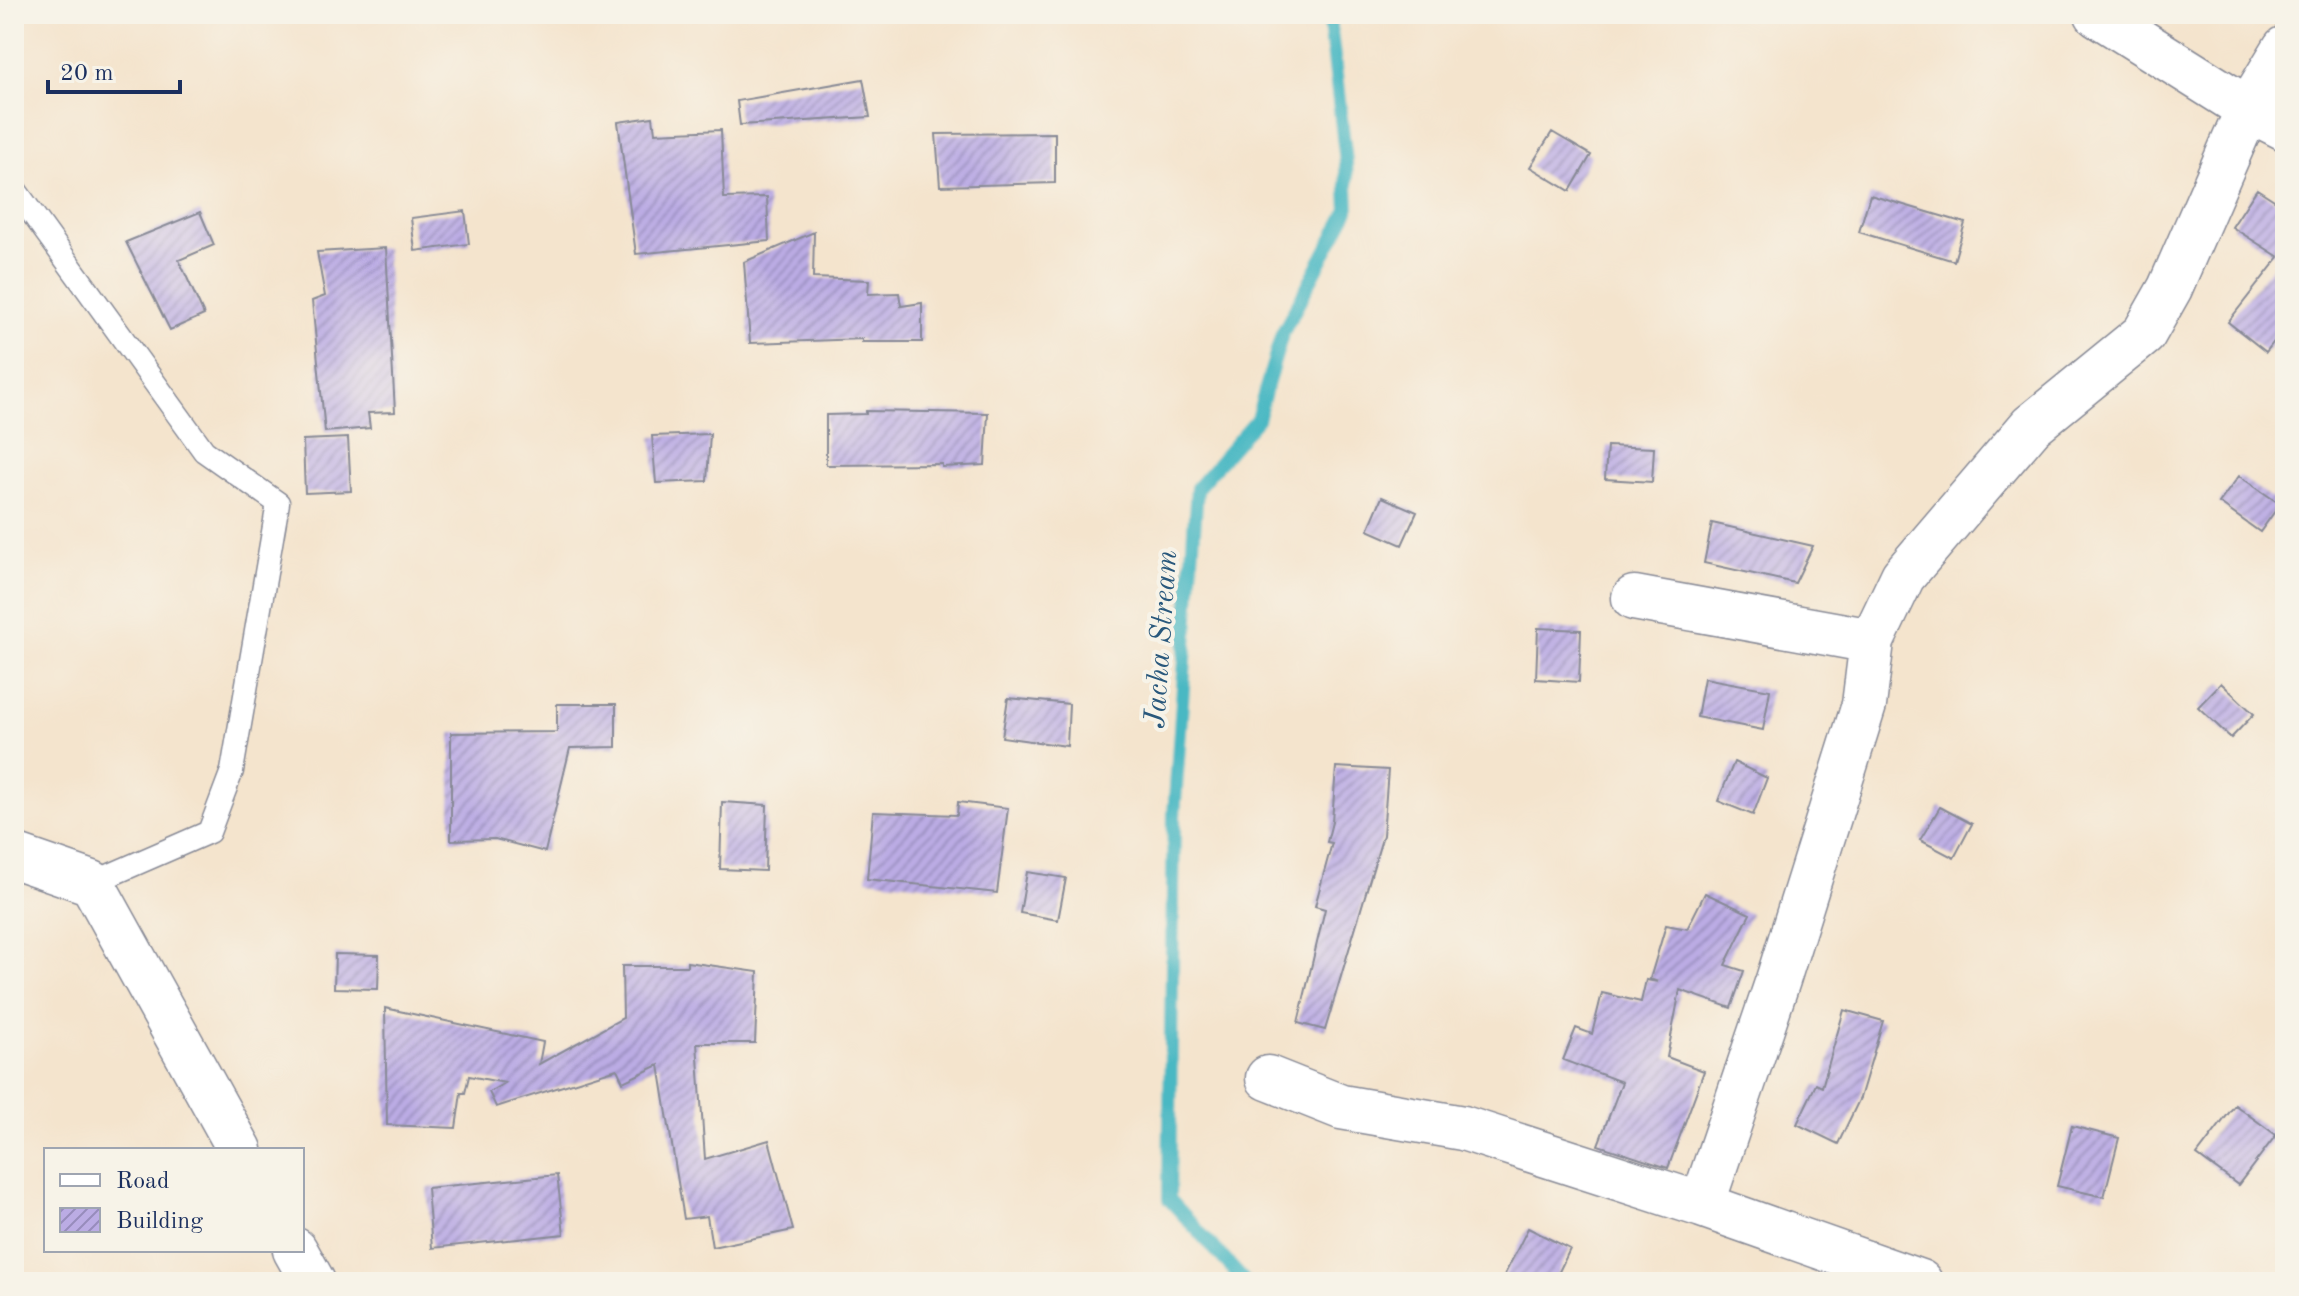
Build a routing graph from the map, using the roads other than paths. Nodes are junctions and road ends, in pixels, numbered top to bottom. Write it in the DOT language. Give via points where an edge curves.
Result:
graph roads {
  1 [pos="2097,14"];
  2 [pos="2285,48"];
  3 [pos="2266,118"];
  4 [pos="14,188"];
  5 [pos="1634,598"];
  6 [pos="1872,641"];
  7 [pos="14,856"];
  8 [pos="92,883"];
  9 [pos="1268,1078"];
  10 [pos="239,1148"];
  11 [pos="1702,1205"];
  12 [pos="296,1252"];
  13 [pos="313,1282"];
  14 [pos="1920,1282"];
  1 -- 3 [label="street"];
  2 -- 3 [label="street"];
  3 -- 6 [label="street" via="2144,334 2031,426 1903,576"];
  4 -- 8 [label="lane" via="204,451 278,503 232,771 209,832"];
  5 -- 6 [label="street"];
  6 -- 11 [label="street" via="1864,705"];
  7 -- 8 [label="street"];
  8 -- 10 [label="street"];
  9 -- 11 [label="street" via="1341,1107 1463,1128"];
  11 -- 14 [label="street"];
  12 -- 13 [label="street"];
}
